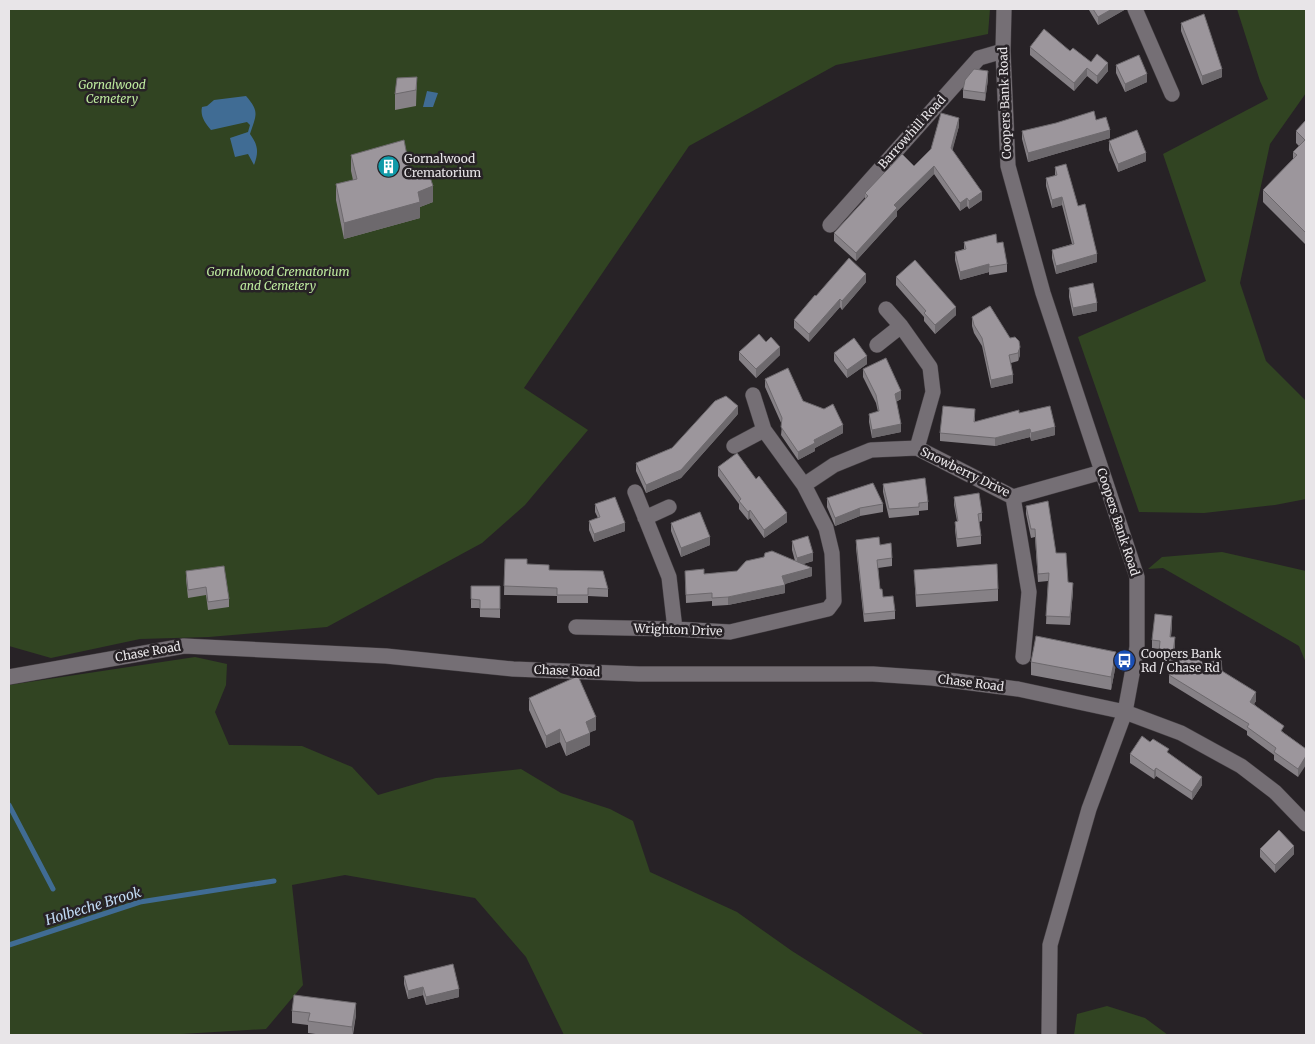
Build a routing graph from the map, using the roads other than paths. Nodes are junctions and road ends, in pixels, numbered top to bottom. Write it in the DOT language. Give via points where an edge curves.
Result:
graph roads {
  1 [pos="1004,9"];
  2 [pos="1135,9"];
  3 [pos="1003,51"];
  4 [pos="1172,94"];
  5 [pos="830,225"];
  6 [pos="886,309"];
  7 [pos="901,326"];
  8 [pos="877,345"];
  9 [pos="753,396"];
  10 [pos="764,430"];
  11 [pos="734,446"];
  12 [pos="917,448"];
  13 [pos="1102,472"];
  14 [pos="804,485"];
  15 [pos="635,492"];
  16 [pos="1013,497"];
  17 [pos="669,507"];
  18 [pos="645,518"];
  19 [pos="576,627"];
  20 [pos="675,629"];
  21 [pos="1023,657"];
  22 [pos="9,677"];
  23 [pos="1125,712"];
  24 [pos="1306,824"];
  25 [pos="1049,1035"];
  1 -- 3 [label="street, Coopers Bank Road"];
  2 -- 4 [label="street"];
  3 -- 5 [label="street, Barrowhill Road" via="979,58"];
  3 -- 13 [label="street, Coopers Bank Road" via="1008,166 1043,293"];
  6 -- 7 [label="street"];
  7 -- 8 [label="street"];
  7 -- 12 [label="street" via="930,367 933,392"];
  9 -- 10 [label="street"];
  10 -- 11 [label="street"];
  10 -- 14 [label="street"];
  12 -- 14 [label="street, Snowberry Drive" via="870,450 834,465"];
  12 -- 16 [label="street, Snowberry Drive"];
  13 -- 16 [label="street, Snowberry Drive"];
  13 -- 23 [label="street, Coopers Bank Road" via="1137,576 1137,647"];
  14 -- 20 [label="street, Wrighton Drive" via="826,528 832,553 834,600 828,609 730,632"];
  15 -- 18 [label="street"];
  16 -- 21 [label="street" via="1029,592"];
  17 -- 18 [label="street"];
  18 -- 20 [label="street" via="669,577"];
  19 -- 20 [label="street, Wrighton Drive"];
  22 -- 23 [label="street, Chase Road" via="184,646 386,656 514,669 639,674 873,674 1018,689"];
  23 -- 24 [label="street, Chase Road" via="1181,733 1241,766 1275,792"];
  23 -- 25 [label="street, Coopers Bank Road" via="1089,809 1050,945"];
}
